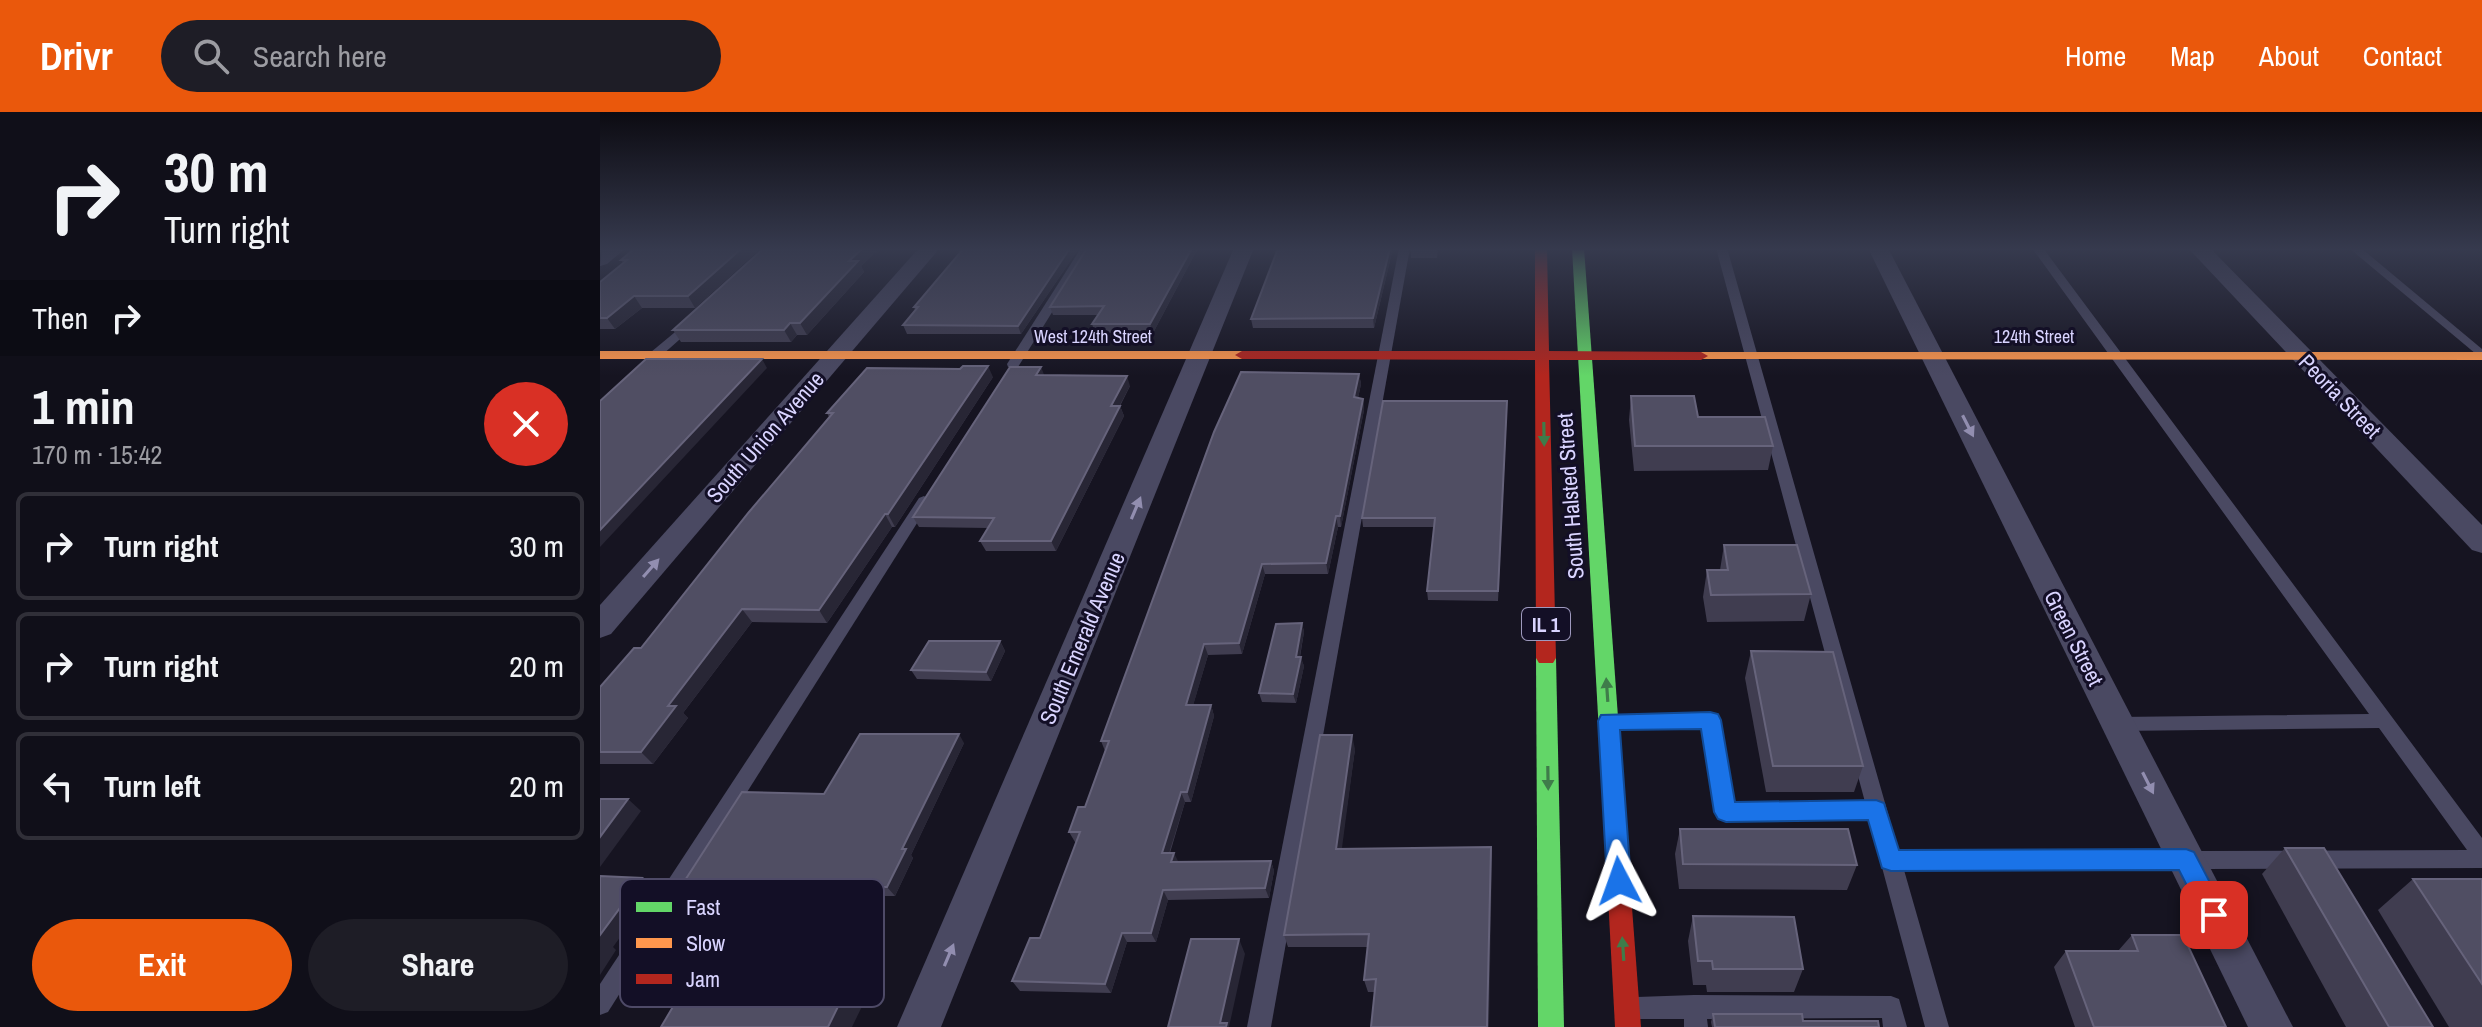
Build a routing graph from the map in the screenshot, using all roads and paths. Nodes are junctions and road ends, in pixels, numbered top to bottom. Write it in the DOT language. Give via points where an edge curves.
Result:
graph roads {
  1 [pos="892,291"];
  2 [pos="1060,291"];
  3 [pos="1226,291"];
  4 [pos="1397,291"];
  5 [pos="1541,291"];
  6 [pos="1581,291"];
  7 [pos="1733,291"];
  8 [pos="1900,291"];
  9 [pos="2068,291"];
  10 [pos="2239,291"];
  11 [pos="2405,291"];
  12 [pos="706,309"];
  13 [pos="600,355"];
  14 [pos="836,355"];
  15 [pos="2482,355"];
  16 [pos="1018,356"];
  17 [pos="1199,356"];
  18 [pos="1384,356"];
  19 [pos="1542,356"];
  20 [pos="1933,356"];
  21 [pos="2116,356"];
  22 [pos="2302,356"];
  23 [pos="1585,357"];
  24 [pos="1751,357"];
  25 [pos="650,360"];
  26 [pos="1005,376"];
  27 [pos="936,483"];
  28 [pos="2482,543"];
  29 [pos="600,626"];
  30 [pos="1609,721"];
  31 [pos="2384,721"];
  32 [pos="2118,724"];
  33 [pos="1876,810"];
  34 [pos="2482,856"];
  35 [pos="2186,859"];
  36 [pos="1891,861"];
  37 [pos="681,879"];
  38 [pos="620,973"];
  39 [pos="600,1004"];
  40 [pos="1695,1017"];
  41 [pos="1628,1018"];
  42 [pos="919,1027"];
  43 [pos="1259,1027"];
  44 [pos="1551,1027"];
  45 [pos="1895,1027"];
  46 [pos="1937,1027"];
  47 [pos="2271,1027"];
  1 -- 14 [label="street, South Union Avenue"];
  2 -- 16 [label="lane"];
  3 -- 17 [label="street, South Emerald Avenue"];
  4 -- 18 [label="lane"];
  5 -- 19 [label="street, South Halsted Street / IL 1"];
  6 -- 23 [label="street, South Halsted Street / IL 1"];
  7 -- 24 [label="lane"];
  8 -- 20 [label="street, Green Street"];
  9 -- 21 [label="lane"];
  10 -- 22 [label="street, Peoria Street"];
  11 -- 15 [label="lane"];
  12 -- 25 [label="lane"];
  13 -- 25 [label="street, West 124th Street"];
  14 -- 16 [label="street, West 124th Street"];
  14 -- 25 [label="street, West 124th Street"];
  29 -- 14 [label="street, South Union Avenue, one-way"];
  15 -- 22 [label="street, 124th Street"];
  16 -- 17 [label="street, West 124th Street"];
  16 -- 26 [label="lane"];
  17 -- 18 [label="street, West 124th Street"];
  42 -- 17 [label="street, South Emerald Avenue, one-way"];
  18 -- 19 [label="street, West 124th Street"];
  18 -- 43 [label="lane"];
  19 -- 23 [label="street, West 124th Street"];
  19 -- 44 [label="street, South Halsted Street / IL 1, one-way"];
  20 -- 21 [label="street, 124th Street"];
  20 -- 24 [label="street, 124th Street"];
  20 -- 32 [label="street, Green Street, one-way"];
  21 -- 22 [label="street, 124th Street"];
  21 -- 31 [label="lane"];
  22 -- 28 [label="street, Peoria Street"];
  23 -- 24 [label="street, 124th Street"];
  30 -- 23 [label="street, South Halsted Street / IL 1, one-way"];
  24 -- 33 [label="lane"];
  27 -- 37 [label="lane"];
  30 -- 33 [label="lane" via="1710,720 1726,812"];
  41 -- 30 [label="street, South Halsted Street / IL 1, one-way"];
  31 -- 32 [label="lane"];
  31 -- 34 [label="lane"];
  32 -- 35 [label="street, Green Street, one-way"];
  33 -- 36 [label="lane"];
  34 -- 35 [label="lane"];
  35 -- 36 [label="lane"];
  35 -- 47 [label="street, Green Street"];
  36 -- 46 [label="lane"];
  38 -- 39 [label="lane"];
  40 -- 41 [label="lane"];
  40 -- 45 [label="lane" via="1891,1007"];
}
